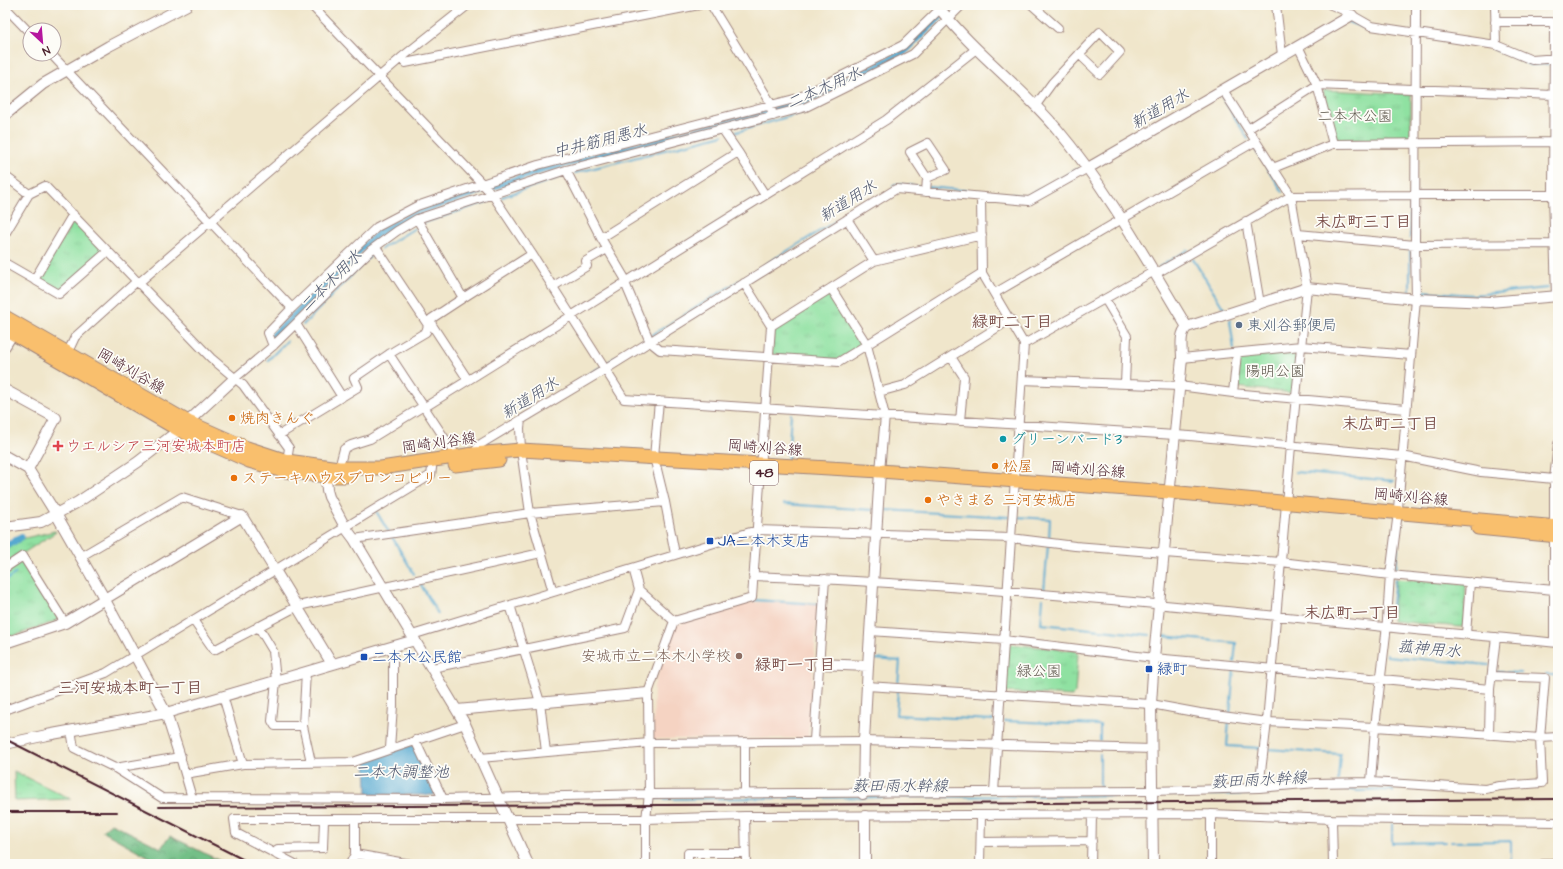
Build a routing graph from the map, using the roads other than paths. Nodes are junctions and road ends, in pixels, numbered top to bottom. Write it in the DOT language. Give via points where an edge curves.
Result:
graph roads {
  1 [pos="187,5"];
  2 [pos="311,5"];
  3 [pos="468,5"];
  4 [pos="699,5"];
  5 [pos="711,5"];
  6 [pos="962,5"];
  7 [pos="1032,5"];
  8 [pos="1276,5"];
  9 [pos="1331,5"];
  10 [pos="1416,5"];
  11 [pos="1495,5"];
  12 [pos="5,6"];
  13 [pos="943,10"];
  14 [pos="1352,15"];
  15 [pos="1495,22"];
  16 [pos="22,24"];
  17 [pos="1058,28"];
  18 [pos="1416,32"];
  19 [pos="1496,45"];
  20 [pos="1298,46"];
  21 [pos="976,49"];
  22 [pos="1079,54"];
  23 [pos="1282,55"];
  24 [pos="401,58"];
  25 [pos="1556,58"];
  26 [pos="59,62"];
  27 [pos="67,71"];
  28 [pos="379,77"];
  29 [pos="1317,85"];
  30 [pos="1223,90"];
  31 [pos="1415,90"];
  32 [pos="1553,95"];
  33 [pos="771,105"];
  34 [pos="1036,105"];
  35 [pos="5,115"];
  36 [pos="773,116"];
  37 [pos="1248,129"];
  38 [pos="723,130"];
  39 [pos="1256,141"];
  40 [pos="1553,142"];
  41 [pos="1415,143"];
  42 [pos="1333,144"];
  43 [pos="738,152"];
  44 [pos="1088,168"];
  45 [pos="1273,168"];
  46 [pos="566,170"];
  47 [pos="5,176"];
  48 [pos="482,183"];
  49 [pos="927,186"];
  50 [pos="29,194"];
  51 [pos="492,194"];
  52 [pos="1416,195"];
  53 [pos="1556,195"];
  54 [pos="765,196"];
  55 [pos="1291,196"];
  56 [pos="981,197"];
  57 [pos="73,214"];
  58 [pos="847,219"];
  59 [pos="417,220"];
  60 [pos="1121,220"];
  61 [pos="1246,221"];
  62 [pos="210,222"];
  63 [pos="5,234"];
  64 [pos="1298,234"];
  65 [pos="982,236"];
  66 [pos="601,238"];
  67 [pos="363,240"];
  68 [pos="1415,244"];
  69 [pos="1554,244"];
  70 [pos="374,248"];
  71 [pos="607,249"];
  72 [pos="108,252"];
  73 [pos="532,254"];
  74 [pos="874,261"];
  75 [pos="5,263"];
  76 [pos="982,273"];
  77 [pos="1154,273"];
  78 [pos="34,280"];
  79 [pos="136,282"];
  80 [pos="626,283"];
  81 [pos="744,283"];
  82 [pos="552,287"];
  83 [pos="831,288"];
  84 [pos="1307,288"];
  85 [pos="995,294"];
  86 [pos="1557,296"];
  87 [pos="463,298"];
  88 [pos="1105,299"];
  89 [pos="1416,299"];
  90 [pos="1260,304"];
  91 [pos="292,308"];
  92 [pos="571,316"];
  93 [pos="5,317"];
  94 [pos="1010,320"];
  95 [pos="296,324"];
  96 [pos="430,325"];
  97 [pos="771,326"];
  98 [pos="1187,327"];
  99 [pos="9,331"];
  100 [pos="650,342"];
  101 [pos="1024,344"];
  102 [pos="867,345"];
  103 [pos="5,346"];
  104 [pos="273,346"];
  105 [pos="1301,346"];
  106 [pos="1237,353"];
  107 [pos="68,354"];
  108 [pos="389,354"];
  109 [pos="1411,354"];
  110 [pos="951,357"];
  111 [pos="768,358"];
  112 [pos="1182,358"];
  113 [pos="606,369"];
  114 [pos="235,378"];
  115 [pos="468,380"];
  116 [pos="1022,380"];
  117 [pos="1125,384"];
  118 [pos="1179,386"];
  119 [pos="5,390"];
  120 [pos="879,392"];
  121 [pos="1233,393"];
  122 [pos="342,396"];
  123 [pos="1296,399"];
  124 [pos="658,401"];
  125 [pos="425,407"];
  126 [pos="765,408"];
  127 [pos="1406,409"];
  128 [pos="885,416"];
  129 [pos="521,420"];
  130 [pos="960,421"];
  131 [pos="1020,424"];
  132 [pos="184,426"];
  133 [pos="280,435"];
  134 [pos="1174,435"];
  135 [pos="1558,444"];
  136 [pos="1291,446"];
  137 [pos="474,454"];
  138 [pos="521,454"];
  139 [pos="5,456"];
  140 [pos="1402,456"];
  141 [pos="457,457"];
  142 [pos="287,461"];
  143 [pos="655,461"];
  144 [pos="339,468"];
  145 [pos="432,468"];
  146 [pos="28,469"];
  147 [pos="761,469"];
  148 [pos="326,476"];
  149 [pos="880,476"];
  150 [pos="1554,479"];
  151 [pos="1016,486"];
  152 [pos="1169,497"];
  153 [pos="665,502"];
  154 [pos="1286,508"];
  155 [pos="530,513"];
  156 [pos="56,514"];
  157 [pos="242,516"];
  158 [pos="1397,516"];
  159 [pos="5,527"];
  160 [pos="345,528"];
  161 [pos="757,530"];
  162 [pos="1556,531"];
  163 [pos="877,535"];
  164 [pos="1011,538"];
  165 [pos="354,539"];
  166 [pos="541,553"];
  167 [pos="1164,553"];
  168 [pos="675,554"];
  169 [pos="80,557"];
  170 [pos="1281,562"];
  171 [pos="5,568"];
  172 [pos="633,568"];
  173 [pos="276,570"];
  174 [pos="1390,575"];
  175 [pos="753,576"];
  176 [pos="825,579"];
  177 [pos="1470,582"];
  178 [pos="873,583"];
  179 [pos="382,587"];
  180 [pos="639,590"];
  181 [pos="1554,590"];
  182 [pos="1008,591"];
  183 [pos="553,592"];
  184 [pos="104,598"];
  185 [pos="1158,604"];
  186 [pos="510,605"];
  187 [pos="298,606"];
  188 [pos="1276,615"];
  189 [pos="193,620"];
  190 [pos="674,621"];
  191 [pos="65,623"];
  192 [pos="258,626"];
  193 [pos="1386,628"];
  194 [pos="870,631"];
  195 [pos="1466,634"];
  196 [pos="1496,637"];
  197 [pos="414,638"];
  198 [pos="1004,640"];
  199 [pos="5,643"];
  200 [pos="1556,643"];
  201 [pos="394,647"];
  202 [pos="524,649"];
  203 [pos="135,656"];
  204 [pos="1154,658"];
  205 [pos="332,664"];
  206 [pos="819,664"];
  207 [pos="868,666"];
  208 [pos="432,668"];
  209 [pos="1271,668"];
  210 [pos="306,672"];
  211 [pos="1492,676"];
  212 [pos="1381,679"];
  213 [pos="276,680"];
  214 [pos="867,686"];
  215 [pos="1490,689"];
  216 [pos="648,693"];
  217 [pos="1001,694"];
  218 [pos="223,696"];
  219 [pos="540,702"];
  220 [pos="1151,704"];
  221 [pos="5,710"];
  222 [pos="457,710"];
  223 [pos="166,713"];
  224 [pos="1267,722"];
  225 [pos="465,724"];
  226 [pos="303,726"];
  227 [pos="1375,727"];
  228 [pos="71,730"];
  229 [pos="1489,735"];
  230 [pos="1558,737"];
  231 [pos="1540,738"];
  232 [pos="415,740"];
  233 [pos="814,740"];
  234 [pos="864,741"];
  235 [pos="649,742"];
  236 [pos="745,742"];
  237 [pos="5,744"];
  238 [pos="997,745"];
  239 [pos="390,748"];
  240 [pos="1152,749"];
  241 [pos="546,752"];
  242 [pos="180,757"];
  243 [pos="480,758"];
  244 [pos="311,762"];
  245 [pos="243,764"];
  246 [pos="115,768"];
  247 [pos="185,774"];
  248 [pos="1371,782"];
  249 [pos="1259,788"];
  250 [pos="1152,791"];
  251 [pos="994,792"];
  252 [pos="650,794"];
  253 [pos="745,794"];
  254 [pos="863,794"];
  255 [pos="498,797"];
  256 [pos="192,798"];
  257 [pos="443,799"];
  258 [pos="1153,814"];
  259 [pos="1211,814"];
  260 [pos="1092,815"];
  261 [pos="745,816"];
  262 [pos="865,816"];
  263 [pos="982,816"];
  264 [pos="507,818"];
  265 [pos="646,819"];
  266 [pos="1332,819"];
  267 [pos="324,820"];
  268 [pos="355,820"];
  269 [pos="1558,822"];
  270 [pos="981,842"];
  271 [pos="1092,842"];
  272 [pos="746,853"];
  273 [pos="354,854"];
  274 [pos="277,855"];
  275 [pos="1558,861"];
  276 [pos="295,864"];
  277 [pos="350,864"];
  278 [pos="411,864"];
  279 [pos="528,864"];
  280 [pos="646,864"];
  281 [pos="688,864"];
  282 [pos="746,864"];
  283 [pos="865,864"];
  284 [pos="980,864"];
  285 [pos="1092,864"];
  286 [pos="1153,864"];
  287 [pos="1211,864"];
  288 [pos="1333,864"];
  289 [pos="1543,864"];
  1 -- 27 [label="street"];
  2 -- 28 [label="street"];
  3 -- 24 [label="street"];
  4 -- 24 [label="street" via="405,63"];
  5 -- 33 [label="street"];
  6 -- 13 [label="street"];
  7 -- 17 [label="street"];
  8 -- 23 [label="street"];
  9 -- 14 [label="street"];
  10 -- 18 [label="street"];
  11 -- 15 [label="street"];
  12 -- 16 [label="street"];
  13 -- 21 [label="street"];
  13 -- 33 [label="street" via="903,45 798,98"];
  13 -- 36 [label="street" via="913,54 905,59 806,107"];
  14 -- 18 [label="street" via="1371,26"];
  14 -- 20 [label="street"];
  15 -- 19 [label="street"];
  15 -- 25 [label="street" via="1552,22"];
  18 -- 19 [label="street"];
  18 -- 31 [label="street"];
  19 -- 25 [label="street" via="1532,60"];
  20 -- 23 [label="street"];
  20 -- 29 [label="street" via="1308,61"];
  21 -- 34 [label="street"];
  21 -- 54 [label="street" via="886,120"];
  22 -- 22 [label="street" via="1100,32 1120,52 1100,74"];
  22 -- 34 [label="street"];
  23 -- 30 [label="street"];
  24 -- 28 [label="street"];
  25 -- 32 [label="street"];
  26 -- 27 [label="street"];
  27 -- 35 [label="street" via="43,84"];
  27 -- 62 [label="street"];
  28 -- 48 [label="street"];
  28 -- 62 [label="street"];
  29 -- 31 [label="street"];
  29 -- 37 [label="street"];
  29 -- 42 [label="street"];
  30 -- 37 [label="street"];
  30 -- 44 [label="street"];
  31 -- 32 [label="street"];
  31 -- 41 [label="street"];
  32 -- 40 [label="street"];
  33 -- 36 [label="street"];
  33 -- 48 [label="street" via="538,164"];
  34 -- 44 [label="street"];
  36 -- 38 [label="street"];
  37 -- 39 [label="street"];
  38 -- 43 [label="street"];
  38 -- 46 [label="street"];
  39 -- 45 [label="street"];
  39 -- 60 [label="street"];
  40 -- 41 [label="street"];
  40 -- 53 [label="street"];
  41 -- 42 [label="street"];
  41 -- 52 [label="street"];
  42 -- 45 [label="street"];
  43 -- 54 [label="street"];
  43 -- 66 [label="street"];
  44 -- 56 [label="street" via="1029,201"];
  44 -- 60 [label="street"];
  45 -- 55 [label="street"];
  46 -- 51 [label="street"];
  46 -- 66 [label="street"];
  47 -- 50 [label="street"];
  48 -- 51 [label="street"];
  48 -- 67 [label="street" via="417,206 377,227"];
  49 -- 49 [label="street" via="946,170 928,143 910,152"];
  49 -- 56 [label="street"];
  49 -- 58 [label="street" via="896,189"];
  50 -- 57 [label="street" via="45,186"];
  50 -- 63 [label="street"];
  51 -- 59 [label="street"];
  51 -- 73 [label="street"];
  52 -- 53 [label="street"];
  52 -- 55 [label="street"];
  52 -- 68 [label="street"];
  53 -- 69 [label="street"];
  54 -- 80 [label="street"];
  55 -- 61 [label="street"];
  55 -- 64 [label="street"];
  56 -- 65 [label="street"];
  57 -- 72 [label="street"];
  57 -- 78 [label="street"];
  58 -- 74 [label="street"];
  58 -- 81 [label="street"];
  59 -- 70 [label="street"];
  59 -- 87 [label="street"];
  60 -- 77 [label="street"];
  60 -- 85 [label="street"];
  61 -- 77 [label="street"];
  61 -- 90 [label="street"];
  62 -- 79 [label="street" via="142,280"];
  62 -- 91 [label="street"];
  64 -- 68 [label="street"];
  64 -- 84 [label="street"];
  65 -- 74 [label="street"];
  65 -- 76 [label="street"];
  66 -- 71 [label="street"];
  67 -- 70 [label="street"];
  67 -- 91 [label="street"];
  68 -- 69 [label="street"];
  68 -- 89 [label="street"];
  69 -- 86 [label="street"];
  70 -- 95 [label="street"];
  70 -- 96 [label="street"];
  71 -- 80 [label="street"];
  71 -- 82 [label="street" via="586,262 587,266"];
  72 -- 78 [label="street" via="59,294"];
  72 -- 79 [label="street"];
  73 -- 82 [label="street"];
  73 -- 87 [label="street"];
  74 -- 83 [label="street"];
  75 -- 78 [label="street"];
  76 -- 85 [label="street"];
  76 -- 102 [label="street"];
  77 -- 88 [label="street"];
  77 -- 98 [label="street"];
  79 -- 107 [label="street" via="75,338"];
  79 -- 114 [label="street" via="211,358"];
  80 -- 92 [label="street"];
  80 -- 100 [label="street"];
  81 -- 97 [label="street"];
  81 -- 100 [label="street"];
  82 -- 92 [label="street"];
  83 -- 97 [label="street"];
  83 -- 102 [label="street"];
  84 -- 89 [label="street"];
  84 -- 90 [label="street"];
  84 -- 105 [label="street"];
  85 -- 94 [label="street"];
  86 -- 89 [label="street" via="1490,302"];
  87 -- 96 [label="street" via="431,319"];
  88 -- 101 [label="street"];
  88 -- 117 [label="street" via="1127,336"];
  89 -- 109 [label="street"];
  90 -- 98 [label="street"];
  91 -- 104 [label="street" via="268,333"];
  92 -- 113 [label="street"];
  92 -- 115 [label="street"];
  93 -- 107 [label="main road, 岡崎刈谷線 / 48"];
  94 -- 101 [label="street"];
  94 -- 110 [label="street"];
  95 -- 104 [label="street"];
  95 -- 122 [label="street"];
  96 -- 108 [label="street" via="426,332"];
  96 -- 115 [label="street"];
  97 -- 111 [label="street"];
  98 -- 112 [label="street" via="1182,334"];
  99 -- 103 [label="street"];
  99 -- 132 [label="main road, 岡崎刈谷線 / 48"];
  100 -- 111 [label="street" via="660,350"];
  100 -- 113 [label="street"];
  101 -- 116 [label="street"];
  102 -- 111 [label="street" via="839,362"];
  102 -- 120 [label="street"];
  104 -- 114 [label="street"];
  105 -- 106 [label="street"];
  105 -- 109 [label="street"];
  105 -- 123 [label="street"];
  106 -- 112 [label="street"];
  106 -- 121 [label="street"];
  107 -- 132 [label="main road, 岡崎刈谷線 / 48"];
  108 -- 122 [label="street" via="354,378 358,387"];
  108 -- 125 [label="street"];
  109 -- 127 [label="street"];
  110 -- 120 [label="street" via="905,385"];
  110 -- 130 [label="street" via="964,377"];
  111 -- 126 [label="street"];
  112 -- 118 [label="street"];
  113 -- 124 [label="street" via="624,399"];
  113 -- 129 [label="street"];
  114 -- 132 [label="street"];
  114 -- 133 [label="street"];
  115 -- 125 [label="street"];
  116 -- 117 [label="street"];
  116 -- 131 [label="street"];
  117 -- 118 [label="street"];
  118 -- 121 [label="street"];
  118 -- 134 [label="street"];
  119 -- 146 [label="street" via="56,418"];
  120 -- 128 [label="street"];
  121 -- 123 [label="street"];
  122 -- 133 [label="street"];
  123 -- 127 [label="street"];
  123 -- 136 [label="street"];
  124 -- 126 [label="street"];
  124 -- 143 [label="street"];
  125 -- 141 [label="street"];
  125 -- 144 [label="street" via="370,439 351,445 344,450"];
  126 -- 128 [label="street"];
  126 -- 147 [label="street"];
  127 -- 140 [label="street"];
  128 -- 130 [label="street"];
  128 -- 149 [label="street"];
  129 -- 137 [label="street" via="479,445"];
  129 -- 138 [label="street"];
  130 -- 131 [label="street"];
  131 -- 134 [label="street"];
  131 -- 151 [label="street"];
  132 -- 142 [label="main road, 岡崎刈谷線 / 48"];
  132 -- 148 [label="main road, 岡崎刈谷線 / 48" via="249,461 283,471"];
  132 -- 156 [label="street" via="138,462"];
  133 -- 142 [label="street" via="289,448"];
  134 -- 136 [label="street"];
  134 -- 152 [label="street"];
  135 -- 150 [label="street"];
  136 -- 140 [label="street"];
  136 -- 154 [label="street"];
  137 -- 138 [label="main road, 岡崎刈谷線 / 48"];
  137 -- 141 [label="main road, 岡崎刈谷線 / 48"];
  138 -- 143 [label="main road, 岡崎刈谷線 / 48"];
  138 -- 145 [label="main road, 岡崎刈谷線 / 48"];
  138 -- 155 [label="street"];
  139 -- 146 [label="street"];
  140 -- 150 [label="street" via="1481,472"];
  140 -- 158 [label="street"];
  141 -- 144 [label="main road, 岡崎刈谷線 / 48" via="381,468"];
  142 -- 144 [label="main road, 岡崎刈谷線 / 48"];
  143 -- 147 [label="main road, 岡崎刈谷線 / 48"];
  143 -- 153 [label="street"];
  145 -- 148 [label="main road, 岡崎刈谷線 / 48" via="374,476"];
  145 -- 160 [label="street" via="431,475"];
  146 -- 156 [label="street"];
  147 -- 149 [label="main road, 岡崎刈谷線 / 48"];
  147 -- 161 [label="street"];
  148 -- 160 [label="street" via="326,490"];
  149 -- 151 [label="main road, 岡崎刈谷線 / 48"];
  149 -- 163 [label="street"];
  150 -- 162 [label="street"];
  151 -- 152 [label="main road, 岡崎刈谷線 / 48"];
  151 -- 164 [label="street"];
  152 -- 154 [label="main road, 岡崎刈谷線 / 48"];
  152 -- 167 [label="street"];
  153 -- 155 [label="street"];
  153 -- 168 [label="street"];
  154 -- 158 [label="main road, 岡崎刈谷線 / 48"];
  154 -- 170 [label="street"];
  155 -- 165 [label="street"];
  155 -- 166 [label="street"];
  156 -- 159 [label="street" via="41,522"];
  156 -- 169 [label="street"];
  157 -- 169 [label="street" via="182,497"];
  157 -- 173 [label="street"];
  157 -- 184 [label="street"];
  158 -- 162 [label="main road, 岡崎刈谷線 / 48"];
  158 -- 174 [label="street"];
  160 -- 165 [label="street"];
  160 -- 173 [label="street"];
  161 -- 163 [label="street"];
  161 -- 168 [label="street"];
  161 -- 175 [label="street"];
  162 -- 181 [label="street"];
  163 -- 164 [label="street"];
  163 -- 178 [label="street"];
  164 -- 167 [label="street"];
  164 -- 182 [label="street"];
  165 -- 179 [label="street"];
  166 -- 179 [label="street"];
  166 -- 183 [label="street"];
  167 -- 170 [label="street"];
  167 -- 185 [label="street"];
  168 -- 172 [label="street"];
  169 -- 184 [label="street"];
  170 -- 174 [label="street"];
  170 -- 188 [label="street"];
  171 -- 191 [label="street" via="23,556"];
  172 -- 180 [label="street"];
  172 -- 183 [label="street"];
  173 -- 187 [label="street"];
  173 -- 189 [label="street"];
  174 -- 177 [label="street"];
  174 -- 193 [label="street"];
  175 -- 176 [label="street"];
  175 -- 190 [label="street" via="752,598"];
  176 -- 178 [label="street"];
  176 -- 206 [label="street"];
  177 -- 181 [label="street"];
  177 -- 195 [label="street"];
  178 -- 182 [label="street"];
  178 -- 194 [label="street"];
  179 -- 187 [label="street"];
  179 -- 197 [label="street"];
  180 -- 190 [label="street"];
  180 -- 202 [label="street" via="625,628"];
  181 -- 200 [label="street"];
  182 -- 185 [label="street"];
  182 -- 198 [label="street"];
  183 -- 186 [label="street"];
  184 -- 191 [label="street"];
  184 -- 203 [label="street"];
  185 -- 188 [label="street"];
  185 -- 204 [label="street"];
  186 -- 197 [label="street"];
  186 -- 202 [label="street"];
  187 -- 192 [label="street"];
  187 -- 205 [label="street"];
  188 -- 193 [label="street"];
  188 -- 209 [label="street"];
  189 -- 192 [label="street" via="214,650"];
  189 -- 203 [label="street"];
  190 -- 216 [label="street"];
  191 -- 199 [label="street"];
  192 -- 213 [label="street" via="273,651"];
  193 -- 195 [label="street"];
  193 -- 212 [label="street"];
  194 -- 198 [label="street"];
  194 -- 207 [label="street"];
  195 -- 196 [label="street"];
  196 -- 200 [label="street"];
  196 -- 211 [label="street"];
  197 -- 201 [label="street"];
  197 -- 208 [label="street"];
  198 -- 204 [label="street"];
  198 -- 217 [label="street"];
  201 -- 205 [label="street"];
  201 -- 239 [label="street"];
  202 -- 208 [label="street"];
  202 -- 219 [label="street"];
  203 -- 221 [label="street" via="106,673"];
  203 -- 223 [label="street"];
  204 -- 209 [label="street"];
  204 -- 220 [label="street"];
  205 -- 210 [label="street"];
  206 -- 207 [label="street"];
  206 -- 233 [label="street"];
  207 -- 214 [label="street"];
  208 -- 222 [label="street"];
  209 -- 212 [label="street"];
  209 -- 224 [label="street"];
  210 -- 213 [label="street"];
  210 -- 226 [label="street"];
  211 -- 215 [label="street"];
  211 -- 231 [label="street" via="1545,678"];
  212 -- 215 [label="street"];
  212 -- 227 [label="street"];
  213 -- 218 [label="street"];
  213 -- 226 [label="street" via="272,721 275,726"];
  214 -- 217 [label="street"];
  214 -- 234 [label="street"];
  215 -- 229 [label="street"];
  216 -- 219 [label="street"];
  216 -- 235 [label="street"];
  217 -- 220 [label="street"];
  217 -- 238 [label="street"];
  218 -- 223 [label="street"];
  218 -- 245 [label="street"];
  219 -- 222 [label="street"];
  219 -- 241 [label="street"];
  220 -- 224 [label="street"];
  220 -- 240 [label="street"];
  222 -- 225 [label="street"];
  223 -- 228 [label="street"];
  223 -- 242 [label="street"];
  224 -- 227 [label="street"];
  224 -- 249 [label="street"];
  225 -- 232 [label="street"];
  225 -- 243 [label="street"];
  226 -- 244 [label="street"];
  227 -- 229 [label="street"];
  227 -- 248 [label="street"];
  228 -- 237 [label="street"];
  228 -- 246 [label="street" via="74,748"];
  229 -- 231 [label="street"];
  230 -- 231 [label="street"];
  231 -- 248 [label="street" via="1542,783 1486,789"];
  232 -- 239 [label="street"];
  232 -- 257 [label="street"];
  233 -- 234 [label="street"];
  233 -- 236 [label="street"];
  234 -- 238 [label="street"];
  234 -- 254 [label="street"];
  235 -- 236 [label="street"];
  235 -- 241 [label="street"];
  235 -- 252 [label="street"];
  236 -- 253 [label="street"];
  238 -- 240 [label="street"];
  238 -- 251 [label="street"];
  239 -- 244 [label="street" via="353,762"];
  240 -- 250 [label="street"];
  241 -- 243 [label="street"];
  242 -- 246 [label="street"];
  242 -- 247 [label="street"];
  243 -- 255 [label="street"];
  244 -- 245 [label="street"];
  245 -- 247 [label="street"];
  246 -- 256 [label="street" via="162,798"];
  247 -- 256 [label="street"];
  248 -- 249 [label="street"];
  249 -- 250 [label="street"];
  250 -- 251 [label="street"];
  250 -- 258 [label="street"];
  251 -- 254 [label="street"];
  252 -- 253 [label="street"];
  252 -- 255 [label="street"];
  252 -- 265 [label="street"];
  253 -- 254 [label="street"];
  255 -- 257 [label="street"];
  255 -- 264 [label="street"];
  256 -- 257 [label="street"];
  258 -- 259 [label="street"];
  258 -- 260 [label="street"];
  258 -- 286 [label="street"];
  259 -- 266 [label="street"];
  259 -- 287 [label="street"];
  260 -- 263 [label="street"];
  260 -- 271 [label="street"];
  261 -- 262 [label="street"];
  261 -- 265 [label="street"];
  261 -- 272 [label="street"];
  262 -- 263 [label="street"];
  262 -- 283 [label="street"];
  263 -- 270 [label="street"];
  264 -- 265 [label="street"];
  264 -- 268 [label="street"];
  264 -- 279 [label="street"];
  265 -- 280 [label="street"];
  266 -- 269 [label="street"];
  266 -- 288 [label="street"];
  267 -- 268 [label="street"];
  267 -- 274 [label="street" via="324,848 278,849"];
  267 -- 274 [label="street" via="234,819 236,833"];
  268 -- 273 [label="street"];
  270 -- 271 [label="street"];
  270 -- 284 [label="street"];
  271 -- 285 [label="street"];
  272 -- 281 [label="street" via="688,853"];
  272 -- 282 [label="street"];
  273 -- 277 [label="street"];
  273 -- 278 [label="street"];
  274 -- 276 [label="street"];
  275 -- 289 [label="street" via="1554,864"];
}
